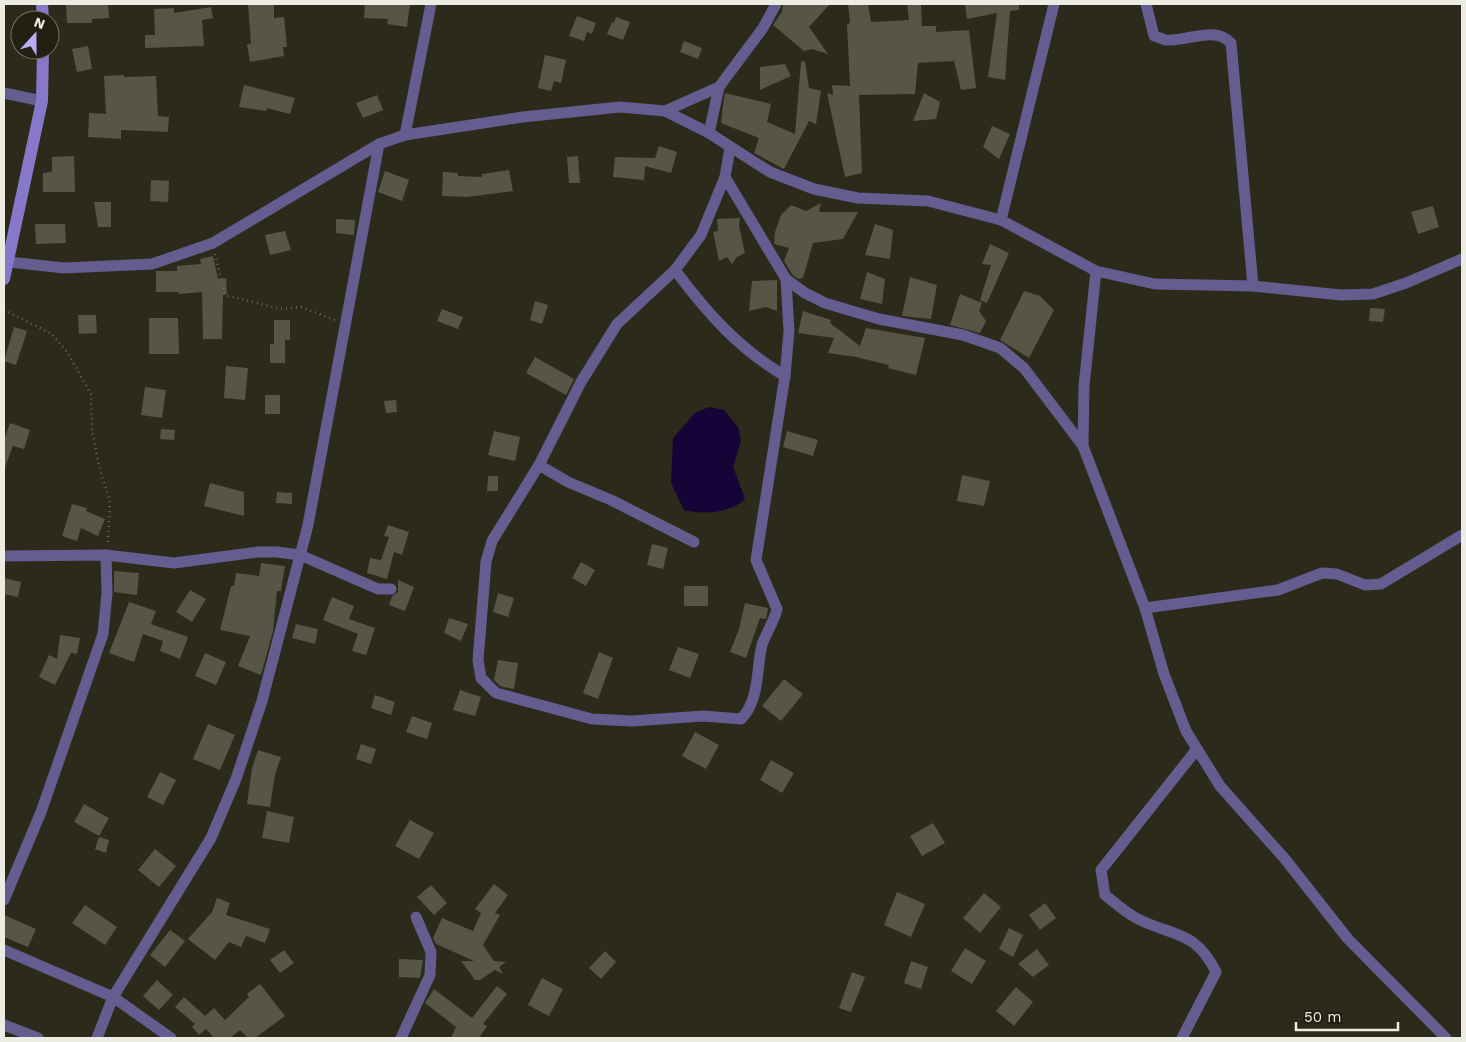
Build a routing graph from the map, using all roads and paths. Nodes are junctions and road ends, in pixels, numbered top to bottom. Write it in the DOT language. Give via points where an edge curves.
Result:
graph roads {
  1 [pos="431,4"];
  2 [pos="776,4"];
  3 [pos="1054,4"];
  4 [pos="1146,4"];
  5 [pos="43,60"];
  6 [pos="719,87"];
  7 [pos="4,93"];
  8 [pos="42,101"];
  9 [pos="665,111"];
  10 [pos="709,133"];
  11 [pos="405,135"];
  12 [pos="379,144"];
  13 [pos="730,148"];
  14 [pos="725,177"];
  15 [pos="1001,220"];
  16 [pos="213,243"];
  17 [pos="1462,260"];
  18 [pos="9,262"];
  19 [pos="675,270"];
  20 [pos="1096,271"];
  21 [pos="4,279"];
  22 [pos="786,279"];
  23 [pos="1252,286"];
  24 [pos="4,310"];
  25 [pos="346,324"];
  26 [pos="785,376"];
  27 [pos="1083,446"];
  28 [pos="539,465"];
  29 [pos="1462,534"];
  30 [pos="694,542"];
  31 [pos="106,555"];
  32 [pos="300,555"];
  33 [pos="4,556"];
  34 [pos="391,588"];
  35 [pos="1145,608"];
  36 [pos="1197,750"];
  37 [pos="4,900"];
  38 [pos="416,917"];
  39 [pos="4,950"];
  40 [pos="113,997"];
  41 [pos="4,1025"];
  42 [pos="38,1038"];
  43 [pos="97,1038"];
  44 [pos="171,1038"];
  45 [pos="401,1038"];
  46 [pos="1182,1038"];
  47 [pos="1446,1038"];
  1 -- 11 [label="street"];
  2 -- 6 [label="street" via="763,28"];
  3 -- 15 [label="street"];
  4 -- 23 [label="street" via="1154,36 1166,40 1225,36 1231,43"];
  5 -- 8 [label="main road"];
  6 -- 9 [label="street"];
  6 -- 10 [label="street"];
  7 -- 8 [label="street"];
  8 -- 18 [label="main road"];
  9 -- 10 [label="street"];
  9 -- 11 [label="street" via="620,107"];
  10 -- 13 [label="street"];
  11 -- 12 [label="street"];
  12 -- 16 [label="street"];
  12 -- 25 [label="street"];
  13 -- 14 [label="street"];
  13 -- 15 [label="street" via="770,172 814,190 858,198 928,201"];
  14 -- 19 [label="street" via="701,235"];
  14 -- 22 [label="street"];
  15 -- 20 [label="street"];
  16 -- 18 [label="street" via="152,264 64,268"];
  16 -- 25 [label="path" via="224,295 281,309 301,307"];
  17 -- 23 [label="street" via="1373,294 1341,295"];
  18 -- 21 [label="main road"];
  19 -- 26 [label="street" via="694,296 742,347"];
  19 -- 28 [label="street" via="617,324 577,390"];
  20 -- 23 [label="street" via="1155,284"];
  20 -- 27 [label="street" via="1084,386"];
  22 -- 26 [label="street" via="789,331"];
  22 -- 27 [label="street" via="826,303 879,319 963,335 1000,348 1024,368"];
  24 -- 31 [label="path" via="52,334 67,352 91,394 92,431 110,500"];
  25 -- 32 [label="street"];
  26 -- 28 [label="street" via="756,560 777,609 763,643 758,678 746,714 741,719 703,716 592,720 496,693 481,678 478,660 486,562 492,541"];
  27 -- 35 [label="street"];
  28 -- 30 [label="street"];
  29 -- 35 [label="street" via="1381,584 1365,586 1337,574 1322,573 1278,590"];
  31 -- 32 [label="street" via="174,563 258,552"];
  31 -- 33 [label="street"];
  31 -- 37 [label="street" via="103,634 40,812"];
  32 -- 34 [label="street" via="371,586"];
  32 -- 40 [label="street" via="262,701 236,779 211,838"];
  35 -- 36 [label="street" via="1164,674 1186,731"];
  36 -- 46 [label="street" via="1101,870 1105,895 1136,918 1183,935 1207,954 1216,972"];
  36 -- 47 [label="street" via="1220,786 1284,859 1348,940"];
  38 -- 45 [label="street" via="431,952 430,975"];
  39 -- 40 [label="street"];
  40 -- 43 [label="street"];
  40 -- 44 [label="street"];
  41 -- 42 [label="street"];
}
